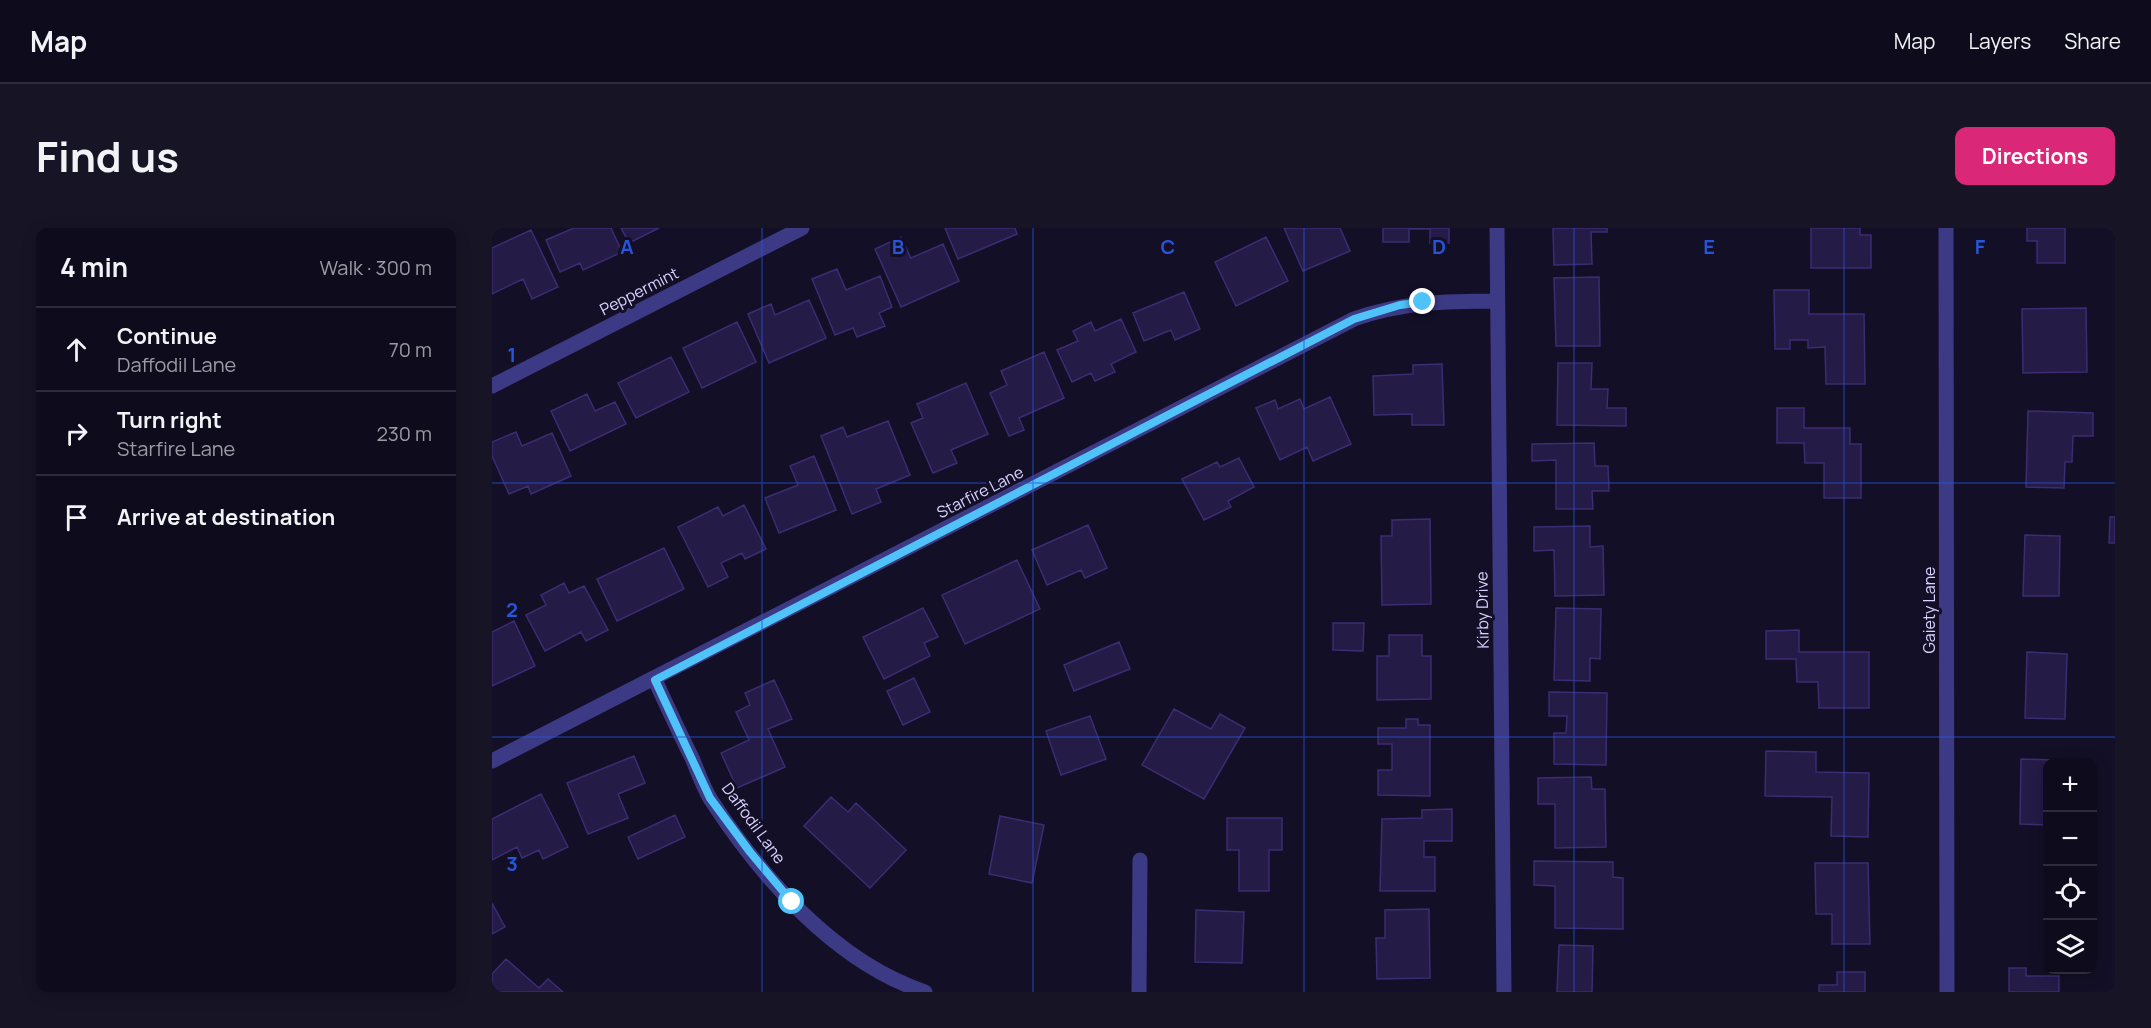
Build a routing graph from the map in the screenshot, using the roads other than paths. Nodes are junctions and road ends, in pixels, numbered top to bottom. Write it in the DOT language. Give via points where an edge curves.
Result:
graph roads {
  1 [pos="802,228"];
  2 [pos="1497,228"];
  3 [pos="1946,228"];
  4 [pos="1497,301"];
  5 [pos="492,386"];
  6 [pos="655,680"];
  7 [pos="492,761"];
  8 [pos="1140,860"];
  9 [pos="925,992"];
  10 [pos="1139,992"];
  11 [pos="1504,992"];
  12 [pos="1947,992"];
  1 -- 5 [label="street, Peppermint"];
  2 -- 4 [label="street, Kirby Drive"];
  3 -- 12 [label="street, Gaiety Lane"];
  4 -- 6 [label="street, Starfire Lane" via="1423,302 1354,319"];
  4 -- 11 [label="street, Kirby Drive"];
  6 -- 7 [label="street, Starfire Lane"];
  6 -- 9 [label="street, Daffodil Lane" via="710,798 792,902 866,963"];
  8 -- 10 [label="street"];
}
